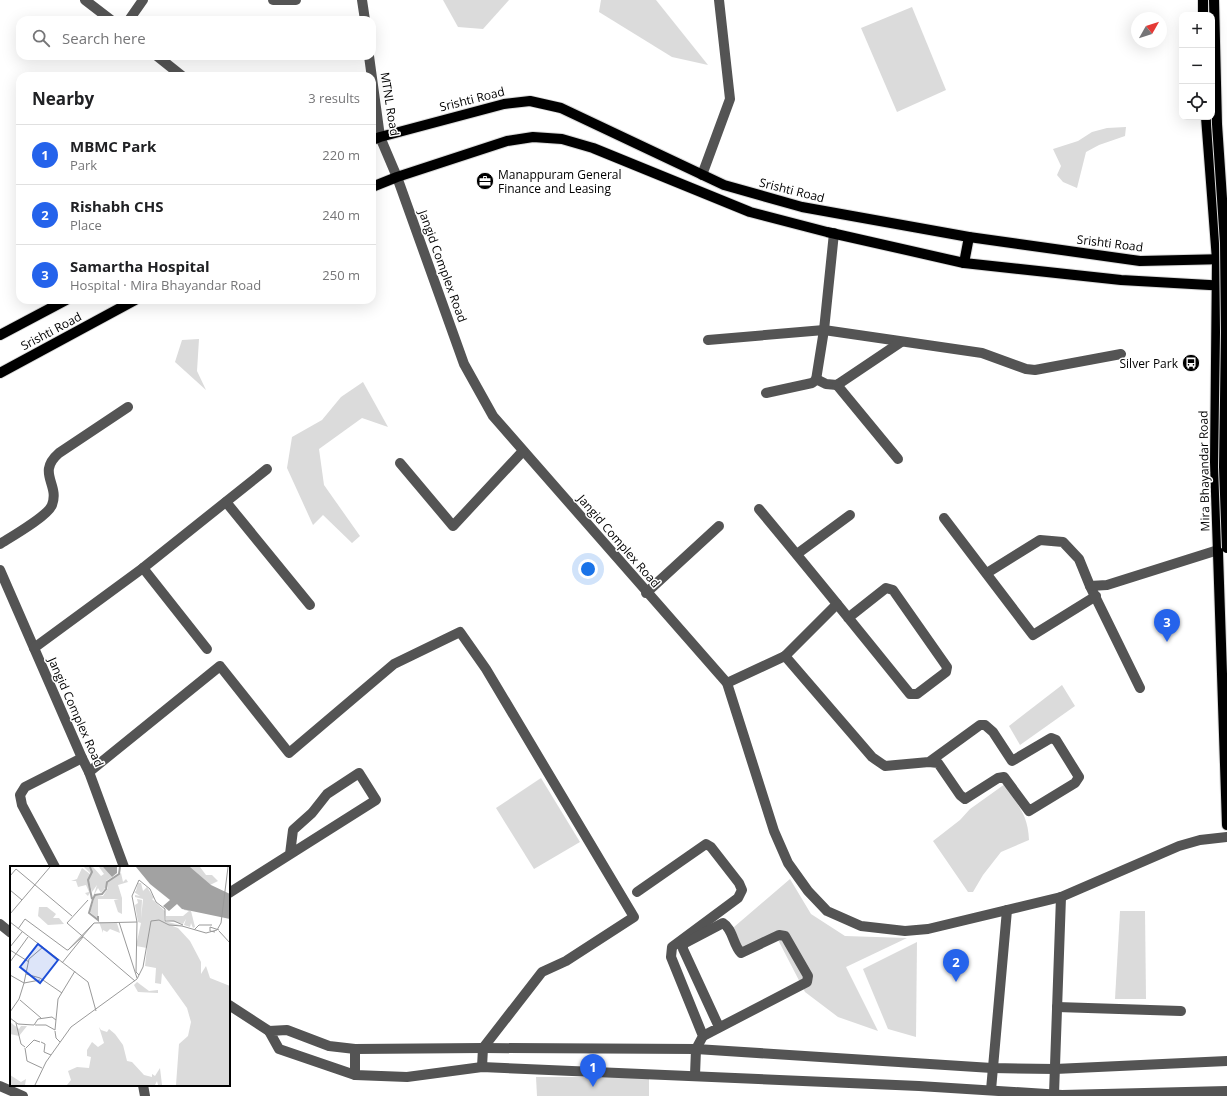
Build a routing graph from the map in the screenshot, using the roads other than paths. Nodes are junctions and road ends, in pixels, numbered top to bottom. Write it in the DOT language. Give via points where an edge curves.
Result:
graph roads {
  1 [pos="85,0"];
  2 [pos="143,0"];
  3 [pos="273,0"];
  4 [pos="296,0"];
  5 [pos="362,0"];
  6 [pos="719,0"];
  7 [pos="1203,0"];
  8 [pos="1214,0"];
  9 [pos="1203,12"];
  10 [pos="106,16"];
  11 [pos="132,16"];
  12 [pos="364,16"];
  13 [pos="162,60"];
  14 [pos="369,60"];
  15 [pos="177,72"];
  16 [pos="370,72"];
  17 [pos="1206,120"];
  18 [pos="376,138"];
  19 [pos="702,174"];
  20 [pos="397,177"];
  21 [pos="376,185"];
  22 [pos="765,198"];
  23 [pos="760,214"];
  24 [pos="834,233"];
  25 [pos="969,237"];
  26 [pos="1222,259"];
  27 [pos="964,263"];
  28 [pos="1222,286"];
  29 [pos="58,304"];
  30 [pos="128,304"];
  31 [pos="824,330"];
  32 [pos="0,335"];
  33 [pos="708,340"];
  34 [pos="901,342"];
  35 [pos="1121,354"];
  36 [pos="0,373"];
  37 [pos="816,379"];
  38 [pos="837,385"];
  39 [pos="766,393"];
  40 [pos="128,407"];
  41 [pos="523,451"];
  42 [pos="898,459"];
  43 [pos="400,463"];
  44 [pos="267,469"];
  45 [pos="226,502"];
  46 [pos="759,509"];
  47 [pos="850,516"];
  48 [pos="944,518"];
  49 [pos="719,526"];
  50 [pos="0,544"];
  51 [pos="1222,549"];
  52 [pos="797,554"];
  53 [pos="142,568"];
  54 [pos="0,570"];
  55 [pos="987,574"];
  56 [pos="1090,586"];
  57 [pos="646,593"];
  58 [pos="1096,596"];
  59 [pos="837,604"];
  60 [pos="310,605"];
  61 [pos="848,618"];
  62 [pos="34,648"];
  63 [pos="208,649"];
  64 [pos="785,656"];
  65 [pos="727,683"];
  66 [pos="1140,688"];
  67 [pos="82,758"];
  68 [pos="929,762"];
  69 [pos="89,772"];
  70 [pos="1227,825"];
  71 [pos="1227,837"];
  72 [pos="290,854"];
  73 [pos="54,866"];
  74 [pos="124,866"];
  75 [pos="230,892"];
  76 [pos="637,892"];
  77 [pos="1060,897"];
  78 [pos="1007,910"];
  79 [pos="0,924"];
  80 [pos="10,932"];
  81 [pos="230,1006"];
  82 [pos="1057,1007"];
  83 [pos="1181,1011"];
  84 [pos="719,1027"];
  85 [pos="269,1032"];
  86 [pos="703,1036"];
  87 [pos="483,1048"];
  88 [pos="355,1049"];
  89 [pos="696,1049"];
  90 [pos="1227,1061"];
  91 [pos="482,1067"];
  92 [pos="992,1068"];
  93 [pos="1054,1069"];
  94 [pos="355,1075"];
  95 [pos="695,1076"];
  96 [pos="0,1086"];
  97 [pos="143,1086"];
  98 [pos="991,1090"];
  99 [pos="1227,1091"];
  100 [pos="1054,1094"];
  101 [pos="23,1096"];
  102 [pos="145,1096"];
  1 -- 10 [label="street"];
  2 -- 11 [label="street"];
  3 -- 4 [label="street"];
  5 -- 12 [label="street"];
  6 -- 19 [label="street" via="730,99"];
  7 -- 9 [label="main road"];
  8 -- 51 [label="main road, bridge" via="1217,124 1225,243"];
  13 -- 15 [label="street"];
  14 -- 16 [label="street, MTNL Road"];
  17 -- 26 [label="main road, Mira Bhayandar Road"];
  18 -- 19 [label="main road, Srishti Road" via="504,104 530,101 561,108"];
  18 -- 20 [label="street, MTNL Road"];
  19 -- 22 [label="main road, Srishti Road" via="724,185"];
  20 -- 21 [label="main road"];
  20 -- 23 [label="main road" via="507,141 532,137 562,139 594,148"];
  20 -- 41 [label="street, Jangid Complex Road" via="464,364 493,416"];
  22 -- 23 [label="main road"];
  22 -- 25 [label="main road, Srishti Road"];
  23 -- 24 [label="main road"];
  24 -- 27 [label="main road"];
  24 -- 31 [label="street"];
  25 -- 26 [label="main road, Srishti Road" via="1140,261"];
  25 -- 27 [label="main road"];
  26 -- 28 [label="main road, Mira Bhayandar Road"];
  27 -- 28 [label="main road" via="1121,280"];
  28 -- 51 [label="main road, Mira Bhayandar Road" via="1215,462"];
  29 -- 32 [label="main road, Srishti Road"];
  30 -- 36 [label="main road, Srishti Road"];
  31 -- 33 [label="street"];
  31 -- 34 [label="street"];
  31 -- 37 [label="street"];
  34 -- 35 [label="street" via="982,353 1035,370"];
  34 -- 38 [label="street"];
  37 -- 38 [label="street" via="826,384"];
  37 -- 39 [label="street" via="812,383"];
  38 -- 42 [label="street"];
  40 -- 50 [label="street" via="50,461 48,472 53,496 52,506"];
  41 -- 43 [label="street" via="453,526"];
  41 -- 57 [label="street, Jangid Complex Road"];
  44 -- 45 [label="street"];
  45 -- 53 [label="street"];
  45 -- 60 [label="street"];
  46 -- 52 [label="street"];
  47 -- 52 [label="street"];
  48 -- 55 [label="street"];
  49 -- 57 [label="street"];
  51 -- 56 [label="street" via="1108,585"];
  51 -- 70 [label="main road, Mira Bhayandar Road"];
  52 -- 59 [label="street"];
  53 -- 62 [label="street"];
  53 -- 63 [label="street"];
  54 -- 62 [label="street, Jangid Complex Road"];
  55 -- 56 [label="street" via="1040,540 1063,542 1079,559"];
  55 -- 58 [label="street" via="1033,636"];
  56 -- 58 [label="street"];
  57 -- 65 [label="street, Jangid Complex Road"];
  58 -- 66 [label="street"];
  59 -- 61 [label="street"];
  59 -- 64 [label="street"];
  61 -- 61 [label="street" via="910,694 917,694 946,672 947,667 893,590 886,588"];
  62 -- 67 [label="street, Jangid Complex Road"];
  64 -- 65 [label="street"];
  64 -- 68 [label="street" via="872,757 885,766"];
  65 -- 78 [label="street" via="774,831 788,863 826,911 861,926 905,931 928,929"];
  67 -- 69 [label="street, Jangid Complex Road"];
  67 -- 73 [label="street" via="25,787 20,795 22,805"];
  68 -- 68 [label="street" via="938,763 965,799 1004,776 1029,811 1075,783 1079,777 1056,740 1051,738 1012,761 994,732 985,725"];
  69 -- 74 [label="street, Jangid Complex Road"];
  69 -- 87 [label="street" via="220,666 289,754 394,664 460,632 486,669 634,917 566,961 542,972"];
  71 -- 77 [label="street" via="1200,840 1179,846"];
  72 -- 72 [label="street" via="376,800 358,773 327,794 312,813 293,830"];
  72 -- 75 [label="street"];
  76 -- 86 [label="street" via="706,844 739,883 742,890 738,898 672,947 670,952"];
  77 -- 78 [label="street"];
  77 -- 82 [label="street"];
  78 -- 92 [label="street"];
  79 -- 80 [label="street"];
  81 -- 85 [label="street"];
  82 -- 83 [label="street"];
  82 -- 93 [label="street"];
  84 -- 84 [label="street" via="807,982 808,976 785,936 779,935 746,953 741,953 723,923 683,944"];
  84 -- 86 [label="street"];
  85 -- 88 [label="street" via="287,1030 329,1046"];
  85 -- 94 [label="street" via="279,1049"];
  86 -- 89 [label="street"];
  87 -- 88 [label="street"];
  87 -- 89 [label="street"];
  87 -- 91 [label="street"];
  88 -- 94 [label="street"];
  89 -- 92 [label="street"];
  89 -- 95 [label="street"];
  90 -- 93 [label="street"];
  91 -- 94 [label="street" via="407,1077"];
  91 -- 95 [label="street"];
  92 -- 93 [label="street"];
  92 -- 98 [label="street"];
  93 -- 100 [label="street"];
  95 -- 98 [label="street"];
  96 -- 101 [label="street"];
  97 -- 102 [label="street"];
  98 -- 100 [label="street"];
  99 -- 100 [label="street"];
}
